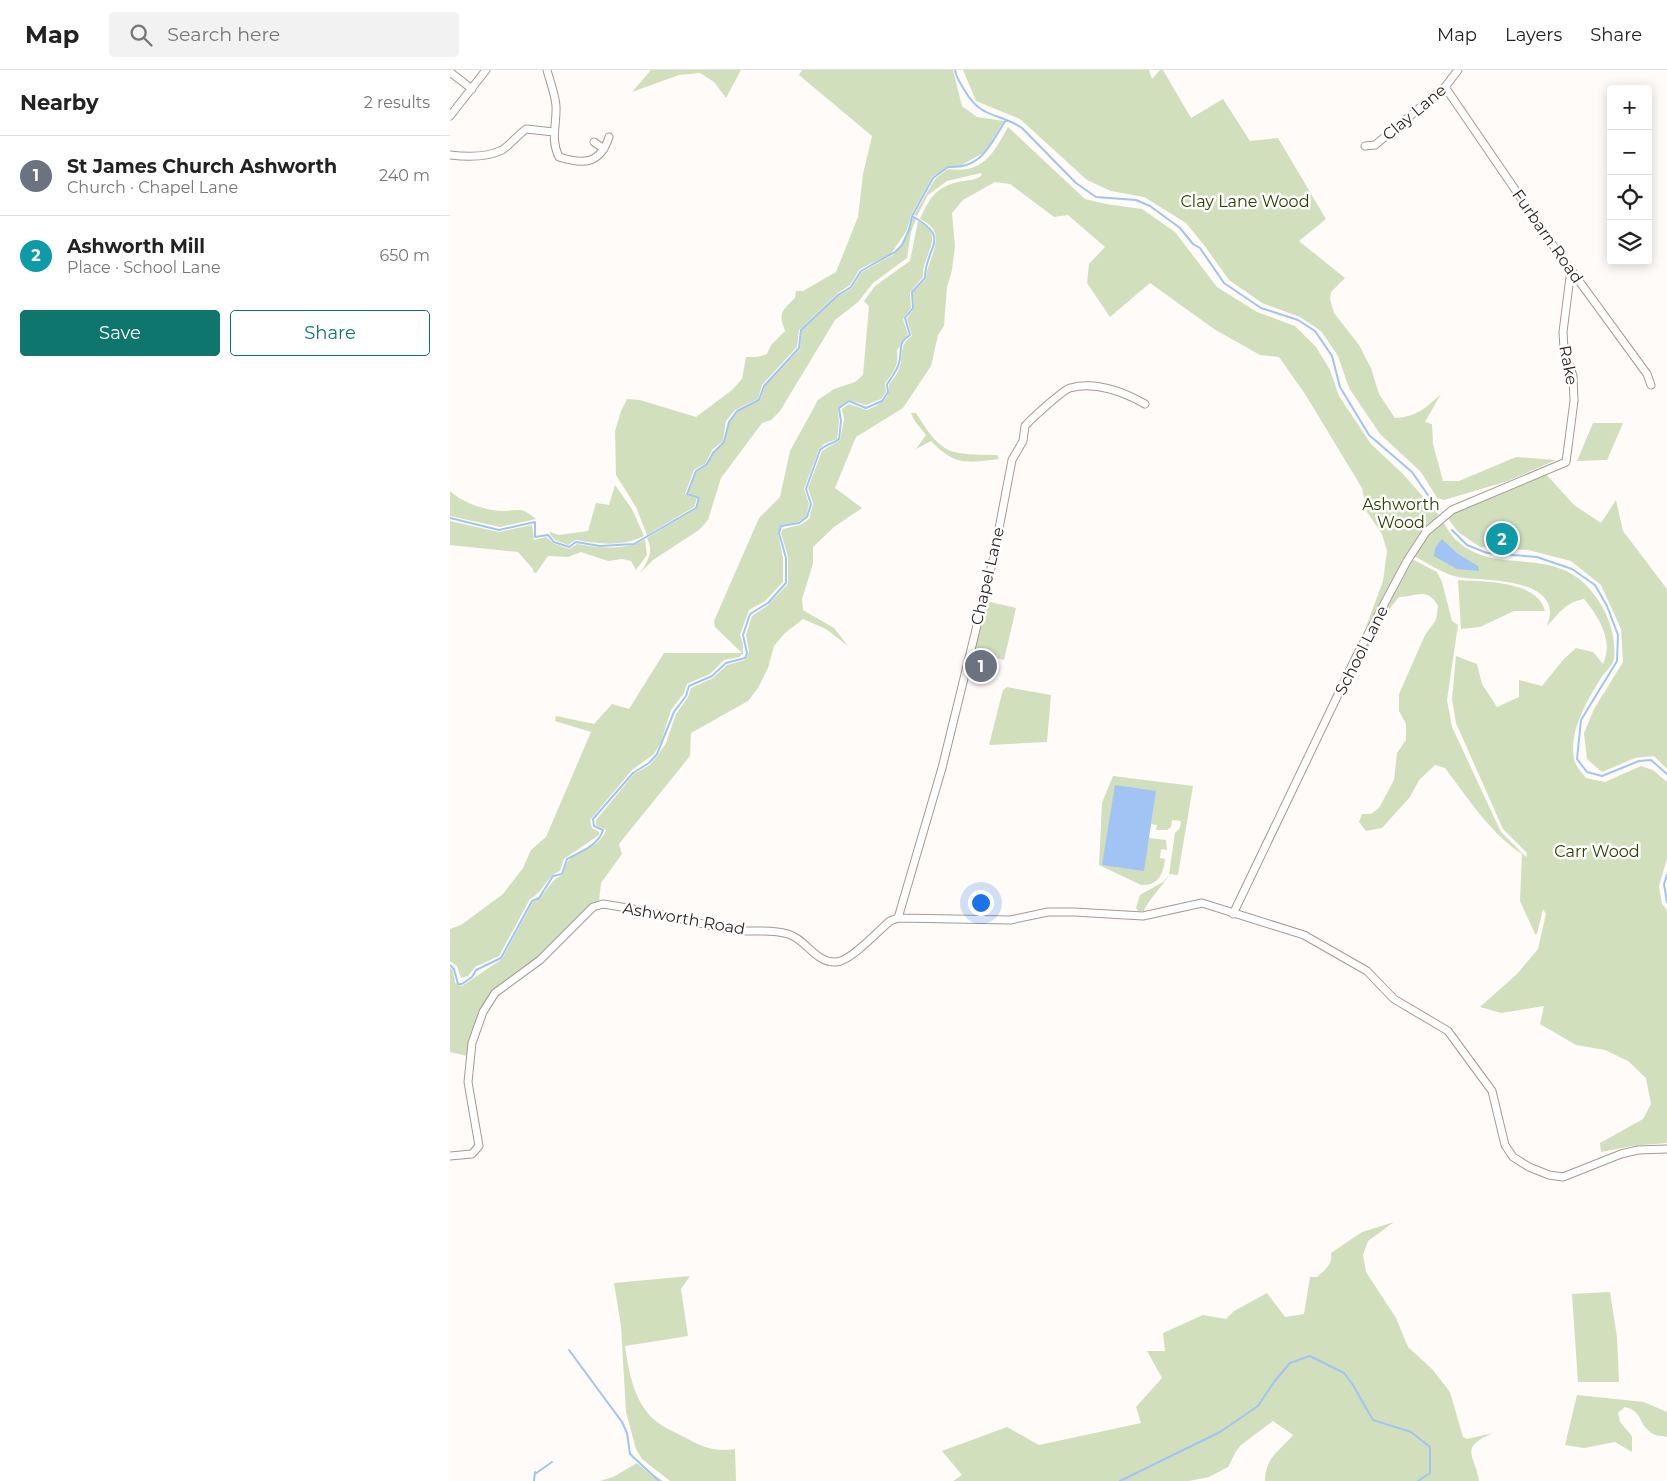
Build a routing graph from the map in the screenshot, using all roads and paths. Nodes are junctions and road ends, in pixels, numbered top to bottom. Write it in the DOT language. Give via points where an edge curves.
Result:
graph roads {
  1 [pos="486,70"];
  2 [pos="547,70"];
  3 [pos="1458,70"];
  4 [pos="450,72"];
  5 [pos="1445,87"];
  6 [pos="472,88"];
  7 [pos="450,116"];
  8 [pos="554,132"];
  9 [pos="609,137"];
  10 [pos="594,142"];
  11 [pos="1364,146"];
  12 [pos="604,149"];
  13 [pos="450,155"];
  14 [pos="1570,269"];
  15 [pos="1651,385"];
  16 [pos="1145,404"];
  17 [pos="1566,462"];
  18 [pos="1233,914"];
  19 [pos="898,918"];
  20 [pos="1667,1149"];
  21 [pos="450,1156"];
  1 -- 6 [label="street"];
  2 -- 8 [label="street" via="555,99"];
  3 -- 5 [label="street, Clay Lane"];
  4 -- 6 [label="street"];
  5 -- 11 [label="street, Clay Lane" via="1375,145"];
  5 -- 14 [label="street, Furbarn Road"];
  6 -- 7 [label="street"];
  8 -- 12 [label="street" via="554,148 559,157 589,161"];
  8 -- 13 [label="street" via="526,129 502,150 487,154"];
  9 -- 12 [label="street"];
  10 -- 12 [label="street"];
  14 -- 15 [label="street, Furbarn Road" via="1647,374"];
  14 -- 17 [label="street, Rake" via="1563,332 1564,349 1573,376 1574,402"];
  16 -- 19 [label="street, Chapel Lane" via="1098,386 1069,388 1026,426 1023,440 1012,460 993,560 938,783"];
  17 -- 18 [label="street, School Lane" via="1452,510 1418,542 1357,655"];
  18 -- 19 [label="street" via="1202,903 1143,916 1048,912 1010,920"];
  18 -- 20 [label="street" via="1304,936 1367,971 1394,999 1448,1031 1492,1091 1506,1145 1513,1157 1529,1167 1563,1177 1621,1154"];
  19 -- 21 [label="street, Ashworth Road" via="890,921 844,960 834,962 821,958 787,933 733,930 603,904 593,907 540,960 495,993 483,1012 472,1043 468,1082 479,1146 472,1154"];
}
